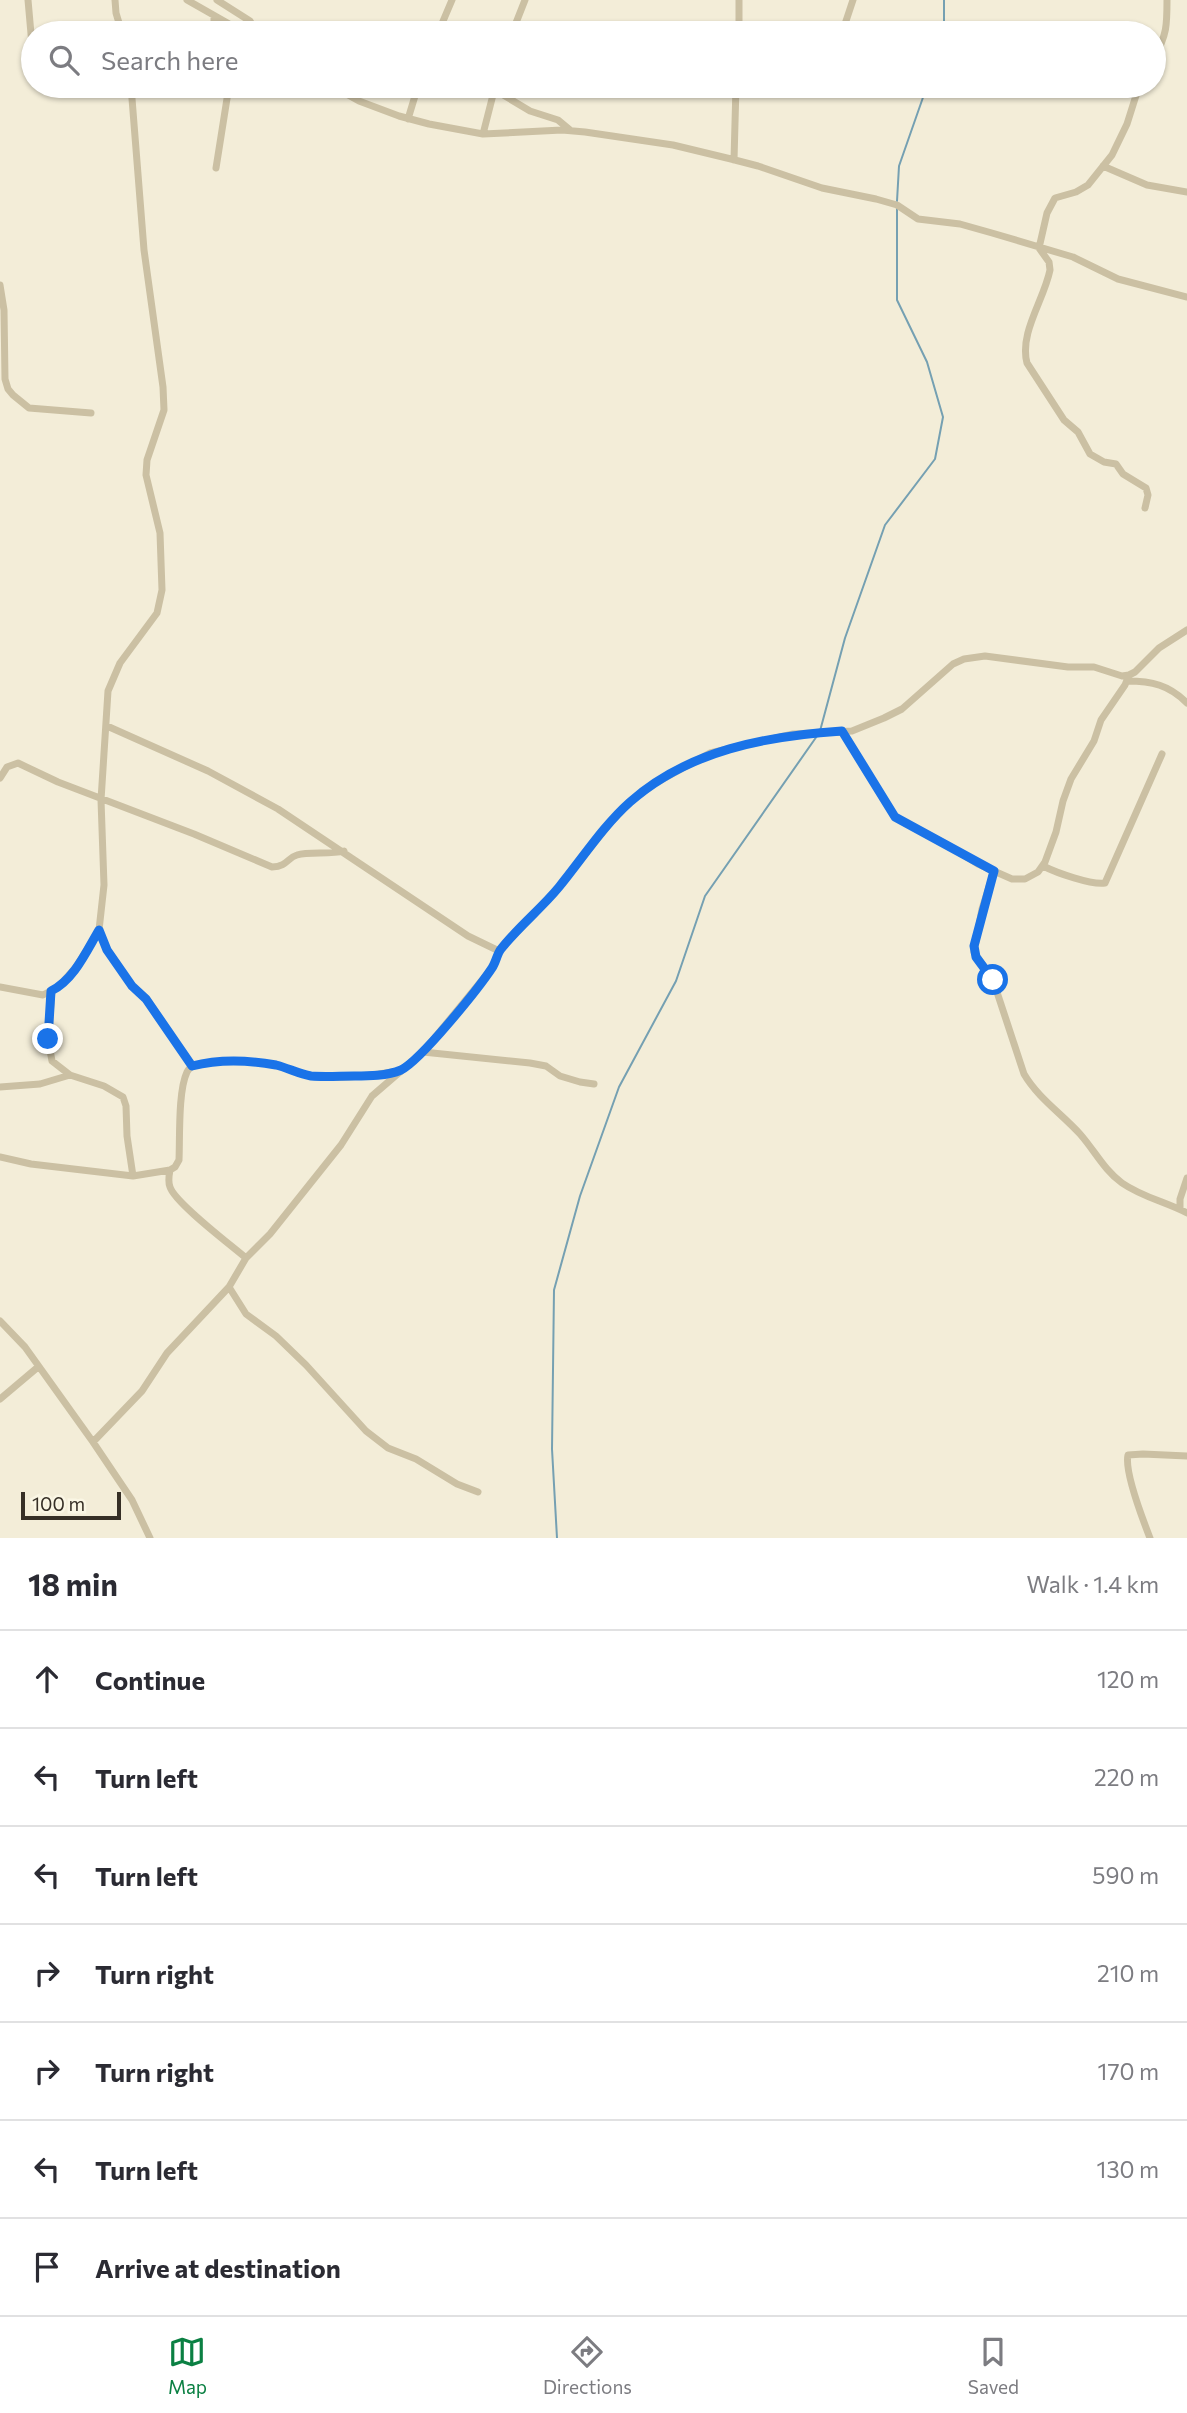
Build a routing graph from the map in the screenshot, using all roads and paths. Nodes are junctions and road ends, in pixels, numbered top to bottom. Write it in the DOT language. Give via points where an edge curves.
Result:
graph roads {
  1 [pos="29,0"];
  2 [pos="115,0"];
  3 [pos="187,0"];
  4 [pos="217,0"];
  5 [pos="452,0"];
  6 [pos="525,0"];
  7 [pos="739,0"];
  8 [pos="853,0"];
  9 [pos="1167,0"];
  10 [pos="214,16"];
  11 [pos="30,21"];
  12 [pos="118,21"];
  13 [pos="214,21"];
  14 [pos="223,21"];
  15 [pos="250,21"];
  16 [pos="443,21"];
  17 [pos="517,21"];
  18 [pos="739,21"];
  19 [pos="846,21"];
  20 [pos="1166,32"];
  21 [pos="132,98"];
  22 [pos="227,98"];
  23 [pos="354,98"];
  24 [pos="414,98"];
  25 [pos="492,98"];
  26 [pos="510,98"];
  27 [pos="736,98"];
  28 [pos="1135,98"];
  29 [pos="408,119"];
  30 [pos="571,131"];
  31 [pos="483,134"];
  32 [pos="734,160"];
  33 [pos="1103,166"];
  34 [pos="216,168"];
  35 [pos="1187,192"];
  36 [pos="1040,248"];
  37 [pos="0,285"];
  38 [pos="1187,297"];
  39 [pos="90,413"];
  40 [pos="1144,508"];
  41 [pos="1187,630"];
  42 [pos="1128,678"];
  43 [pos="1187,703"];
  44 [pos="107,726"];
  45 [pos="842,731"];
  46 [pos="1162,754"];
  47 [pos="0,778"];
  48 [pos="101,800"];
  49 [pos="344,851"];
  50 [pos="1043,866"];
  51 [pos="994,871"];
  52 [pos="99,930"];
  53 [pos="499,951"];
  54 [pos="0,986"];
  55 [pos="51,991"];
  56 [pos="423,1052"];
  57 [pos="192,1066"];
  58 [pos="400,1071"];
  59 [pos="70,1075"];
  60 [pos="594,1084"];
  61 [pos="0,1087"];
  62 [pos="0,1157"];
  63 [pos="170,1170"];
  64 [pos="133,1176"];
  65 [pos="1187,1178"];
  66 [pos="1184,1211"];
  67 [pos="246,1258"];
  68 [pos="229,1287"];
  69 [pos="0,1321"];
  70 [pos="38,1367"];
  71 [pos="0,1399"];
  72 [pos="93,1442"];
  73 [pos="1187,1456"];
  74 [pos="478,1492"];
  75 [pos="150,1538"];
  76 [pos="1150,1538"];
  1 -- 11 [label="street"];
  2 -- 12 [label="street"];
  3 -- 10 [label="street"];
  4 -- 15 [label="street"];
  5 -- 16 [label="street"];
  6 -- 17 [label="street"];
  7 -- 18 [label="street"];
  8 -- 19 [label="street"];
  9 -- 20 [label="street"];
  10 -- 13 [label="street"];
  10 -- 14 [label="street"];
  21 -- 44 [label="street" via="144,250 163,387 164,410 146,475 160,533 162,590 157,613 110,682"];
  22 -- 34 [label="street"];
  23 -- 29 [label="street"];
  24 -- 29 [label="street"];
  25 -- 31 [label="street"];
  26 -- 30 [label="street"];
  27 -- 32 [label="street"];
  28 -- 33 [label="street" via="1117,147"];
  29 -- 31 [label="street"];
  30 -- 31 [label="street"];
  30 -- 32 [label="street" via="673,145"];
  32 -- 36 [label="street" via="822,188 897,205 918,219 960,224"];
  33 -- 35 [label="street" via="1147,185"];
  33 -- 36 [label="street" via="1088,185 1055,198 1047,212"];
  36 -- 38 [label="street" via="1118,279"];
  36 -- 40 [label="street" via="1050,270 1026,342 1027,363 1090,454 1116,464 1146,488"];
  37 -- 39 [label="street" via="8,389 29,408"];
  41 -- 42 [label="street" via="1159,648"];
  42 -- 43 [label="street" via="1171,689"];
  42 -- 45 [label="street" via="1094,667 975,656 953,664 902,709"];
  42 -- 50 [label="street" via="1077,767"];
  44 -- 48 [label="street"];
  44 -- 49 [label="street" via="218,776"];
  45 -- 51 [label="street" via="895,817"];
  45 -- 53 [label="street" via="793,734 710,753 654,784 611,822 555,892"];
  46 -- 50 [label="street" via="1105,883"];
  47 -- 48 [label="street" via="6,767 18,763"];
  48 -- 49 [label="street" via="272,867 296,855"];
  48 -- 52 [label="street" via="104,885"];
  49 -- 53 [label="street"];
  50 -- 51 [label="street" via="1025,879"];
  51 -- 66 [label="street" via="974,952 993,980 1024,1074 1108,1172 1144,1196"];
  52 -- 55 [label="street" via="76,967"];
  52 -- 57 [label="street" via="107,950"];
  53 -- 56 [label="street" via="492,968"];
  54 -- 55 [label="street" via="43,995"];
  55 -- 59 [label="street" via="50,1055"];
  56 -- 58 [label="street"];
  56 -- 60 [label="street" via="547,1066 560,1076"];
  57 -- 58 [label="street" via="256,1062 308,1076"];
  57 -- 63 [label="street" via="182,1096 179,1160"];
  58 -- 67 [label="street" via="372,1096 330,1159"];
  59 -- 61 [label="street" via="40,1084"];
  59 -- 64 [label="street" via="123,1097"];
  62 -- 64 [label="street"];
  63 -- 64 [label="street"];
  63 -- 67 [label="street" via="173,1193"];
  65 -- 66 [label="street" via="1180,1199"];
  67 -- 68 [label="street"];
  68 -- 72 [label="street"];
  68 -- 74 [label="street" via="246,1314 306,1365 366,1431 388,1448"];
  69 -- 70 [label="street"];
  70 -- 71 [label="street"];
  70 -- 72 [label="street"];
  72 -- 75 [label="street" via="132,1500"];
  73 -- 76 [label="street" via="1128,1455 1131,1480"];
}
